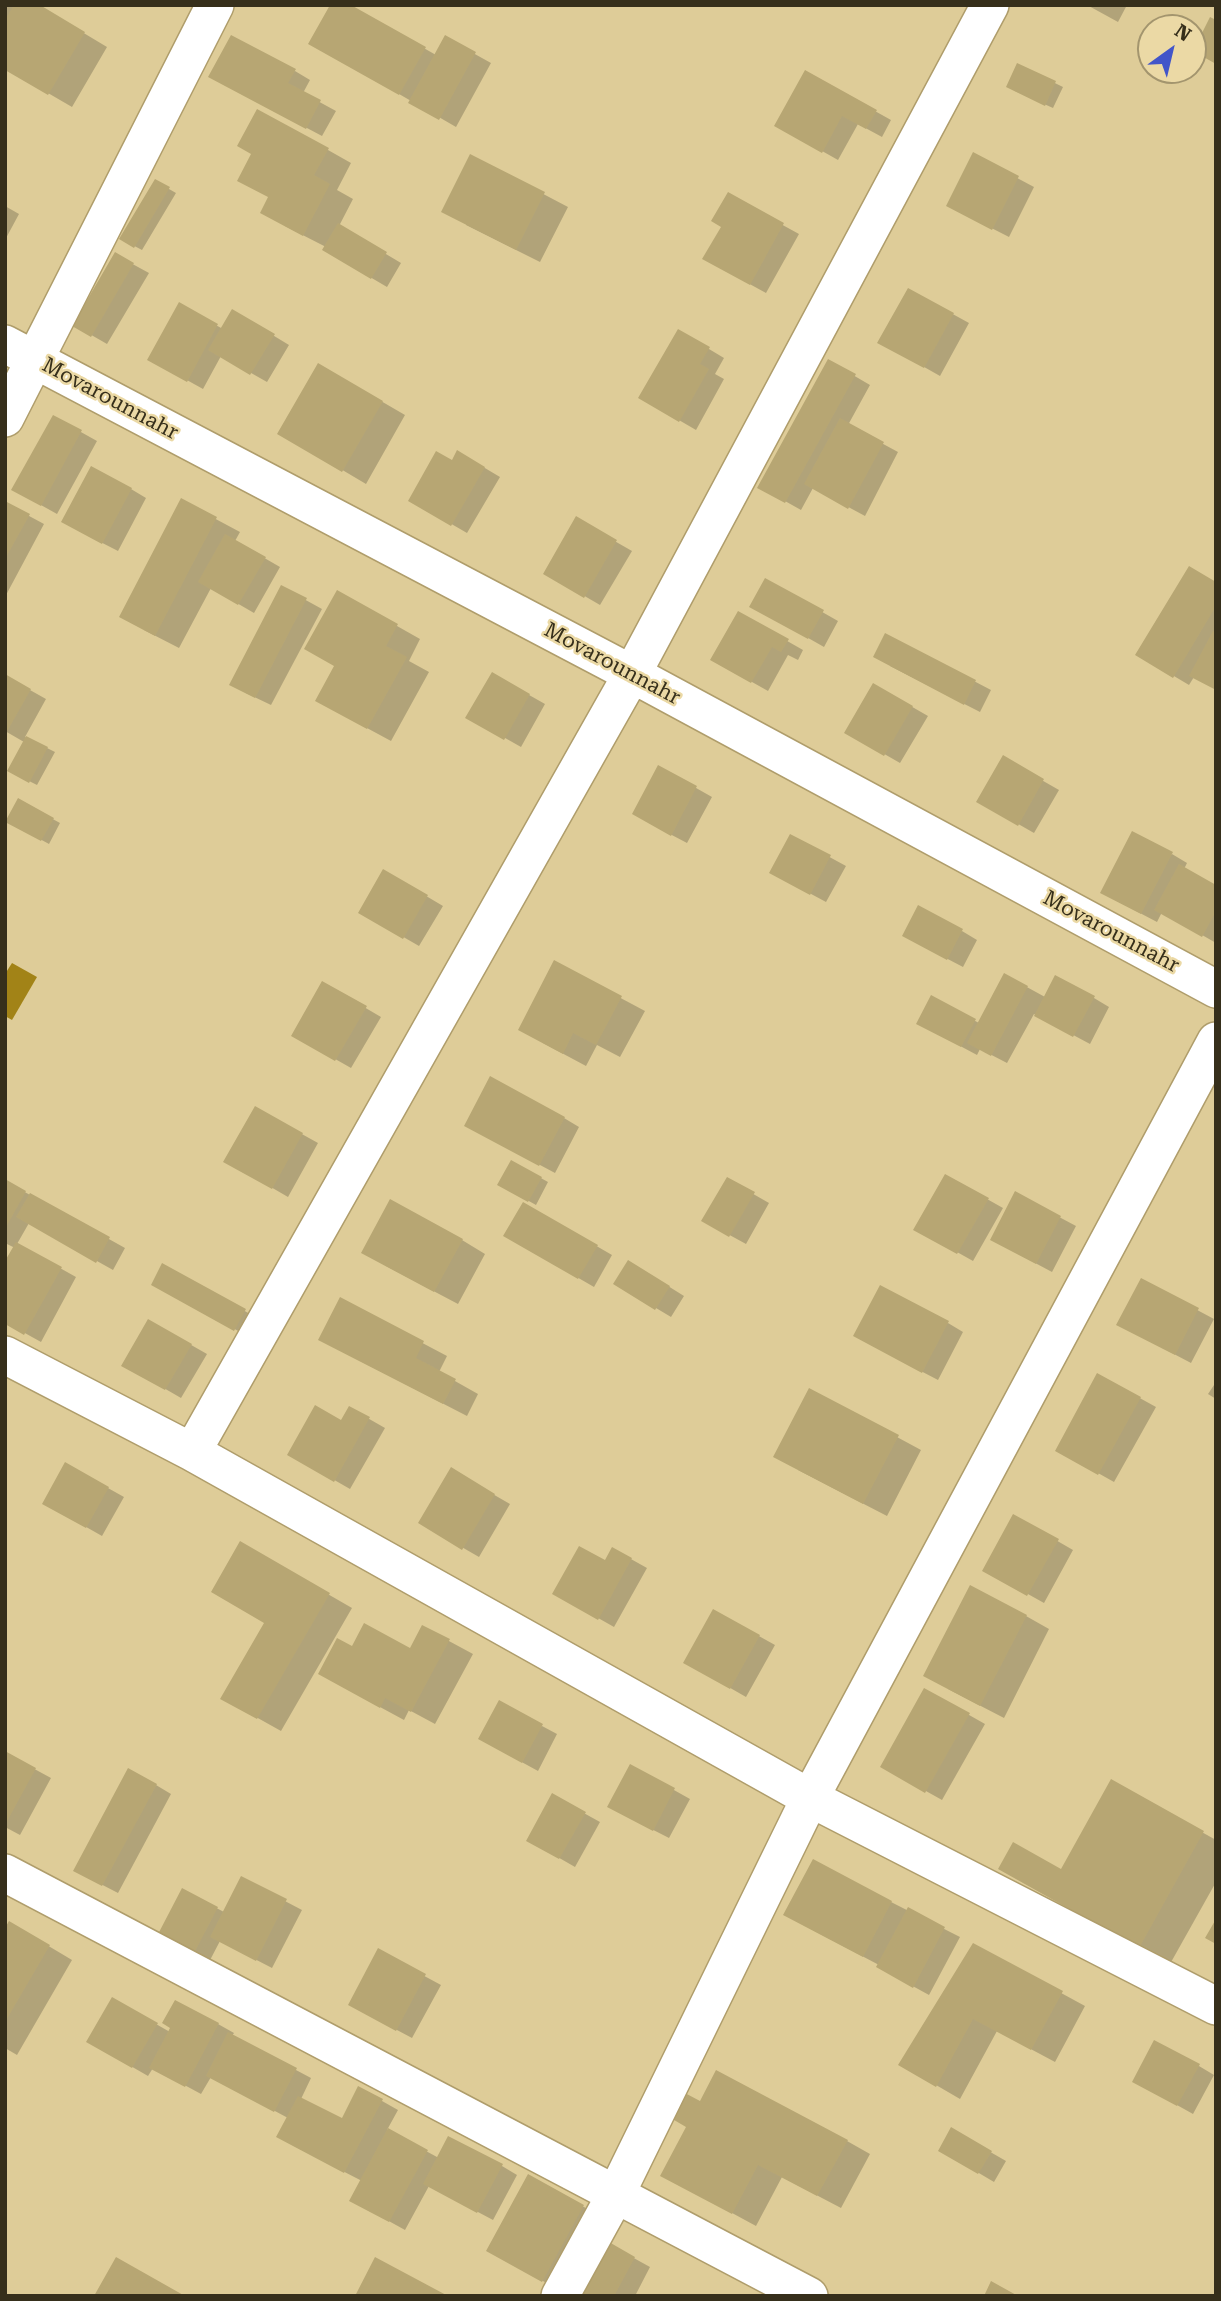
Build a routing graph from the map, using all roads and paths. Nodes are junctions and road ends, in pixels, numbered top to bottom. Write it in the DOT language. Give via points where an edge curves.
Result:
graph roads {
  1 [pos="215,5"];
  2 [pos="990,5"];
  3 [pos="21,352"];
  4 [pos="5,418"];
  5 [pos="632,674"];
  6 [pos="1216,989"];
  7 [pos="1216,1041"];
  8 [pos="5,1355"];
  9 [pos="192,1452"];
  10 [pos="810,1798"];
  11 [pos="5,1873"];
  12 [pos="1216,2007"];
  13 [pos="616,2193"];
  14 [pos="560,2296"];
  15 [pos="809,2296"];
  1 -- 3 [label="street"];
  2 -- 5 [label="street"];
  3 -- 4 [label="street"];
  3 -- 5 [label="street, Movarounnahr"];
  5 -- 6 [label="street, Movarounnahr"];
  5 -- 9 [label="street"];
  7 -- 10 [label="street"];
  8 -- 9 [label="street"];
  9 -- 10 [label="street"];
  10 -- 12 [label="street"];
  10 -- 13 [label="street"];
  11 -- 13 [label="street"];
  13 -- 14 [label="street"];
  13 -- 15 [label="street"];
}
